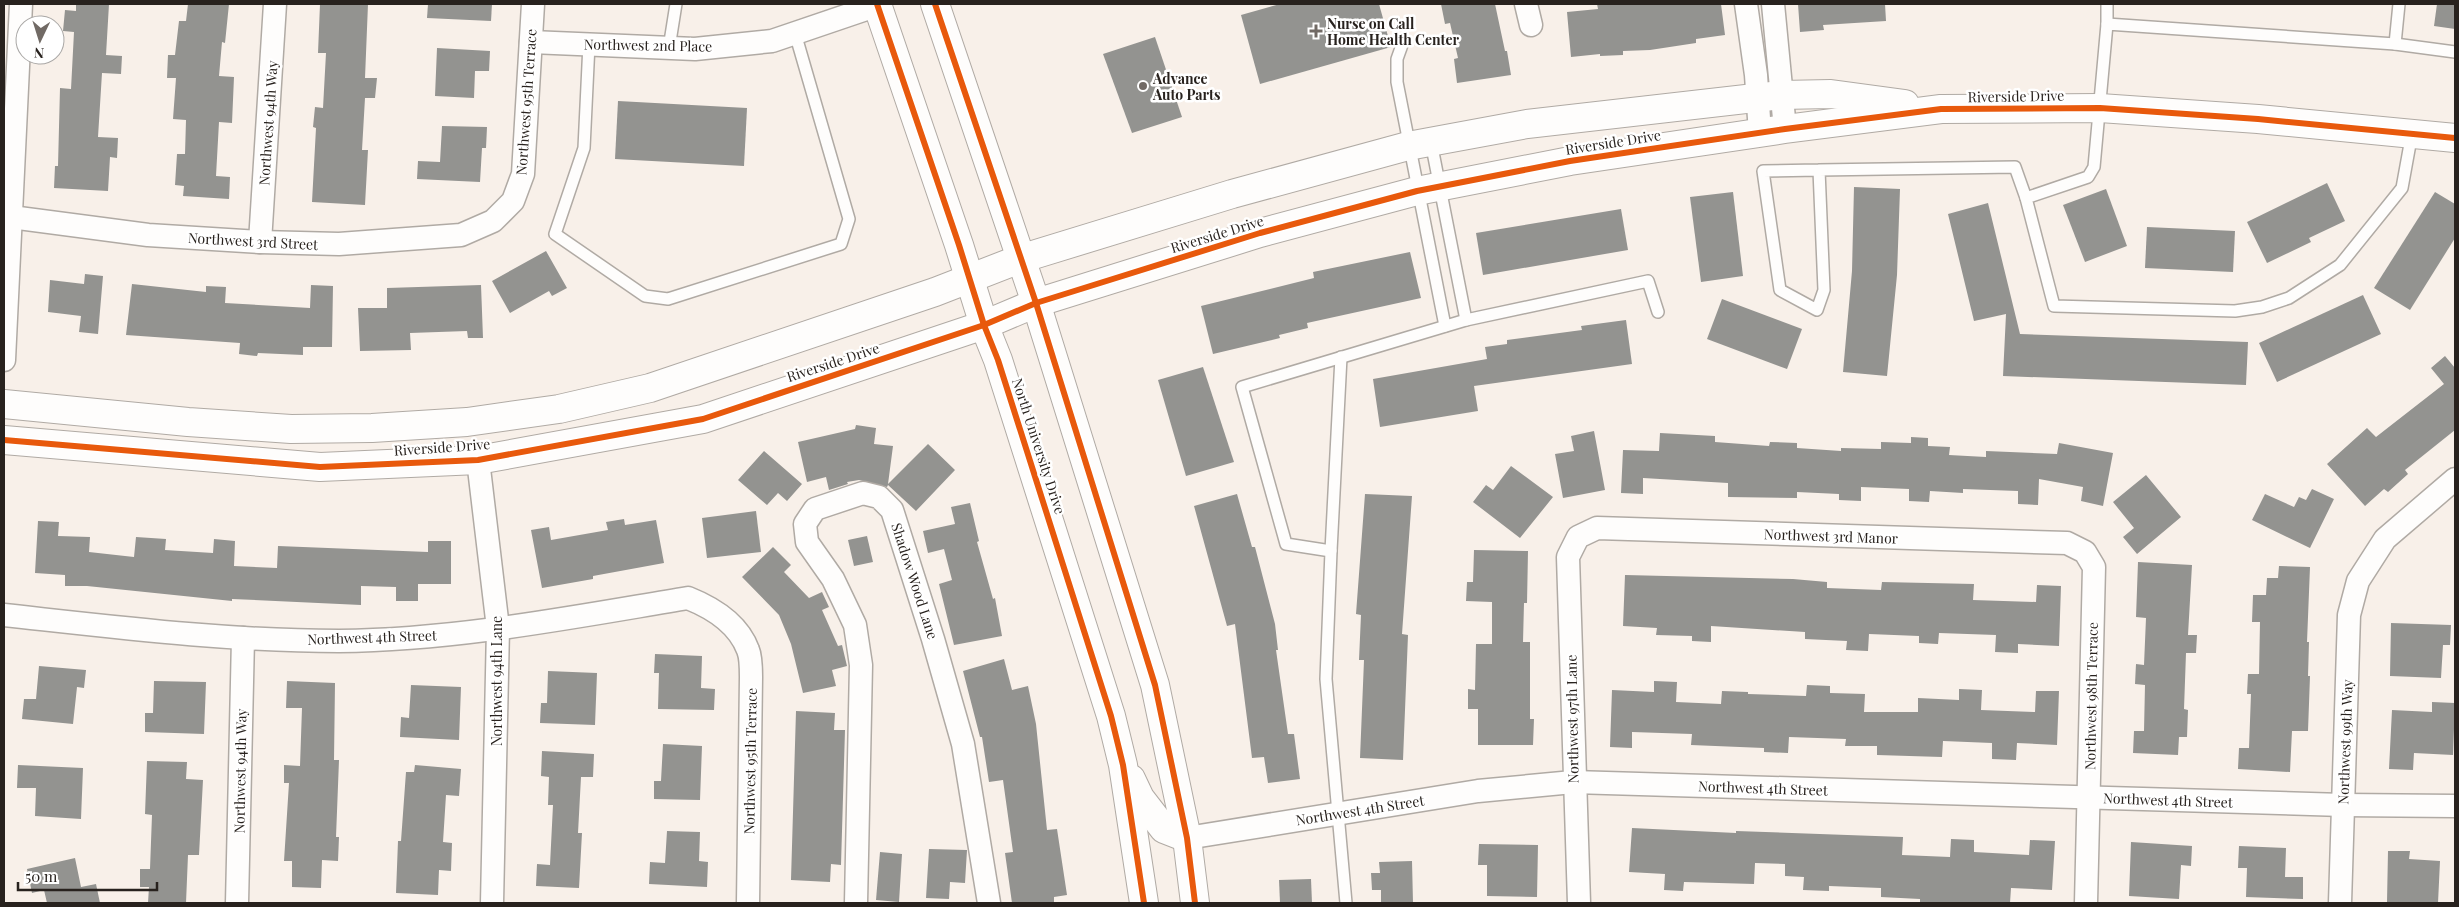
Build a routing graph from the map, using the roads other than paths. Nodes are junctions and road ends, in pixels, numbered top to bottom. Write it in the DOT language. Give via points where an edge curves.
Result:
graph roads {
  1 [pos="21,4"];
  2 [pos="275,4"];
  3 [pos="533,4"];
  4 [pos="676,4"];
  5 [pos="878,4"];
  6 [pos="935,4"];
  7 [pos="1746,4"];
  8 [pos="1773,4"];
  9 [pos="2107,4"];
  10 [pos="2399,4"];
  11 [pos="2107,24"];
  12 [pos="795,33"];
  13 [pos="531,42"];
  14 [pos="589,44"];
  15 [pos="2395,44"];
  16 [pos="1402,45"];
  17 [pos="669,48"];
  18 [pos="2455,52"];
  19 [pos="1769,96"];
  20 [pos="2100,108"];
  21 [pos="1941,109"];
  22 [pos="1772,131"];
  23 [pos="2412,133"];
  24 [pos="2455,138"];
  25 [pos="1420,144"];
  26 [pos="1819,170"];
  27 [pos="1429,189"];
  28 [pos="2026,198"];
  29 [pos="10,217"];
  30 [pos="493,221"];
  31 [pos="260,242"];
  32 [pos="1020,259"];
  33 [pos="969,280"];
  34 [pos="1036,303"];
  35 [pos="1658,312"];
  36 [pos="1466,320"];
  37 [pos="984,325"];
  38 [pos="1445,326"];
  39 [pos="1342,357"];
  40 [pos="4,360"];
  41 [pos="4,404"];
  42 [pos="4,440"];
  43 [pos="478,460"];
  44 [pos="2455,480"];
  45 [pos="1578,537"];
  46 [pos="1331,551"];
  47 [pos="2084,552"];
  48 [pos="4,615"];
  49 [pos="731,623"];
  50 [pos="498,628"];
  51 [pos="242,638"];
  52 [pos="1123,765"];
  53 [pos="1573,782"];
  54 [pos="2090,798"];
  55 [pos="2343,805"];
  56 [pos="2455,806"];
  57 [pos="1339,813"];
  58 [pos="1187,838"];
  59 [pos="237,903"];
  60 [pos="492,903"];
  61 [pos="748,903"];
  62 [pos="856,903"];
  63 [pos="989,903"];
  64 [pos="1144,903"];
  65 [pos="1195,903"];
  66 [pos="1346,903"];
  67 [pos="1578,903"];
  68 [pos="2086,903"];
  69 [pos="2340,903"];
  1 -- 29 [label="street"];
  2 -- 31 [label="street, Northwest 94th Way"];
  3 -- 13 [label="street, Northwest 95th Terrace"];
  4 -- 17 [label="lane"];
  5 -- 12 [label="street, Northwest 2nd Place"];
  5 -- 33 [label="street, North University Drive"];
  6 -- 32 [label="street"];
  7 -- 19 [label="street"];
  8 -- 19 [label="street"];
  9 -- 11 [label="lane"];
  10 -- 15 [label="lane"];
  11 -- 15 [label="lane"];
  11 -- 20 [label="lane"];
  12 -- 14 [label="lane" via="849,219 841,244 668,299 645,296 555,234 584,148"];
  12 -- 17 [label="street, Northwest 2nd Place" via="772,41 695,49"];
  13 -- 14 [label="street, Northwest 2nd Place"];
  13 -- 30 [label="street, Northwest 95th Terrace" via="524,174 513,201"];
  14 -- 17 [label="street, Northwest 2nd Place"];
  15 -- 18 [label="lane"];
  16 -- 25 [label="lane" via="1397,59 1397,82 1406,125"];
  19 -- 21 [label="street, Riverside Drive" via="1831,94"];
  19 -- 22 [label="street"];
  19 -- 25 [label="street, Riverside Drive" via="1527,124"];
  20 -- 21 [label="street, Riverside Drive"];
  20 -- 23 [label="street, Riverside Drive"];
  20 -- 28 [label="lane" via="2094,167 2088,177"];
  21 -- 22 [label="street, Riverside Drive"];
  22 -- 27 [label="street, Riverside Drive" via="1570,161"];
  23 -- 24 [label="street, Riverside Drive"];
  23 -- 28 [label="lane" via="2402,188 2352,253 2340,265 2289,298 2262,307 2235,311 2054,306"];
  25 -- 27 [label="lane"];
  25 -- 27 [label="lane"];
  25 -- 32 [label="street, Riverside Drive" via="1232,194"];
  26 -- 26 [label="lane" via="1824,290 1816,310 1780,290 1764,171"];
  26 -- 28 [label="lane" via="2015,167"];
  27 -- 34 [label="street, Riverside Drive" via="1260,233"];
  27 -- 36 [label="lane"];
  27 -- 38 [label="lane"];
  29 -- 31 [label="street, Northwest 3rd Street" via="148,236"];
  29 -- 40 [label="street"];
  30 -- 31 [label="street, Northwest 3rd Street" via="461,235 420,240 339,244"];
  32 -- 33 [label="street, Riverside Drive"];
  32 -- 34 [label="street"];
  33 -- 37 [label="street, North University Drive"];
  33 -- 41 [label="street, Riverside Drive" via="650,388 559,409 467,422 292,429"];
  34 -- 37 [label="street, Riverside Drive"];
  34 -- 58 [label="street" via="1155,685"];
  35 -- 36 [label="lane" via="1648,281"];
  36 -- 38 [label="lane"];
  37 -- 43 [label="street, Riverside Drive" via="703,419"];
  37 -- 52 [label="street, North University Drive" via="998,360 1111,716"];
  38 -- 39 [label="lane"];
  39 -- 46 [label="lane"];
  39 -- 46 [label="lane" via="1242,387 1286,544"];
  42 -- 43 [label="street, Riverside Drive" via="320,467"];
  43 -- 50 [label="street, Northwest 94th Lane"];
  44 -- 55 [label="street, Northwest 99th Way" via="2385,539 2358,581 2349,615"];
  45 -- 47 [label="street, Northwest 3rd Manor" via="1597,528 2067,543"];
  45 -- 53 [label="street, Northwest 97th Lane" via="1568,557"];
  46 -- 57 [label="lane" via="1326,680"];
  47 -- 54 [label="street, Northwest 98th Terrace" via="2094,567"];
  48 -- 51 [label="street, Northwest 4th Street"];
  49 -- 50 [label="street, Northwest 4th Street" via="711,607 688,598"];
  49 -- 61 [label="street, Northwest 95th Terrace" via="749,650 752,677"];
  50 -- 51 [label="street, Northwest 4th Street" via="349,640"];
  50 -- 60 [label="street, Northwest 94th Lane"];
  51 -- 59 [label="street, Northwest 94th Way"];
  52 -- 58 [label="street" via="1140,798 1164,829"];
  52 -- 64 [label="street, North University Drive"];
  53 -- 54 [label="street, Northwest 4th Street"];
  53 -- 57 [label="street, Northwest 4th Street" via="1478,791"];
  53 -- 67 [label="street, Northwest 97th Lane"];
  54 -- 55 [label="street, Northwest 4th Street"];
  54 -- 68 [label="street, Northwest 98th Terrace"];
  55 -- 56 [label="street, Northwest 4th Street"];
  55 -- 69 [label="street, Northwest 99th Way"];
  57 -- 58 [label="street, Northwest 4th Street"];
  57 -- 66 [label="lane"];
  58 -- 65 [label="street"];
  62 -- 63 [label="street, Shadow Wood Lane" via="861,665 855,625 833,579 807,542 805,524 815,509 863,493 879,497 892,510 933,639 963,744"];
}
